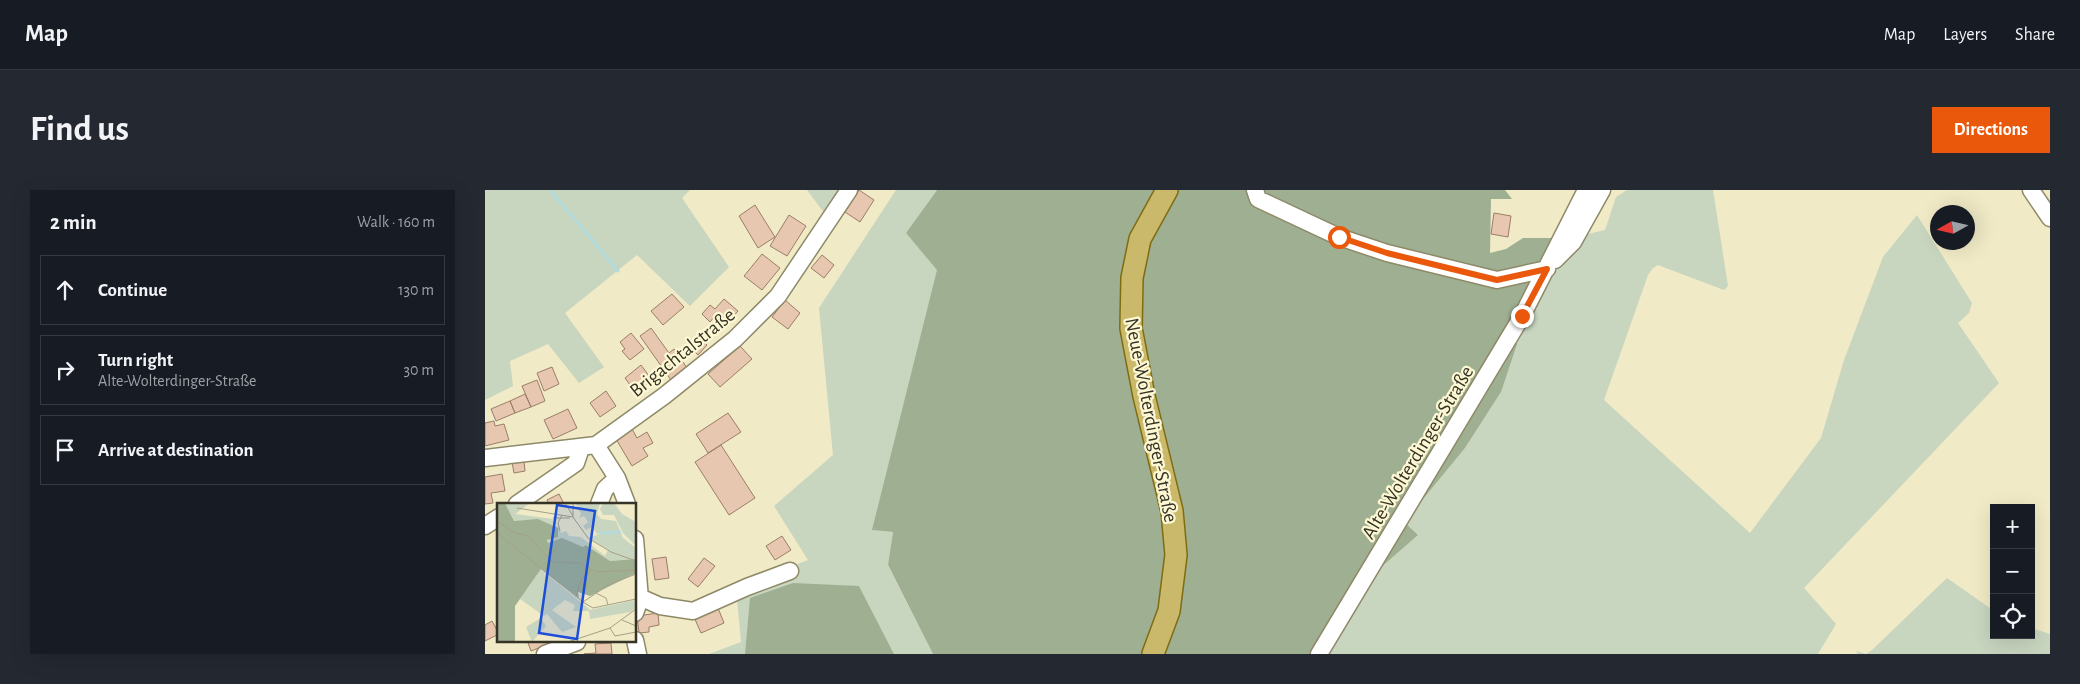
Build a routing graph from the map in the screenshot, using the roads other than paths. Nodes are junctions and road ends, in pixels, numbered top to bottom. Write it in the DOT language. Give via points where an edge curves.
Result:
graph roads {
  1 [pos="849,190"];
  2 [pos="1167,190"];
  3 [pos="1255,190"];
  4 [pos="1586,190"];
  5 [pos="1602,190"];
  6 [pos="2031,190"];
  7 [pos="2050,218"];
  8 [pos="1547,269"];
  9 [pos="589,446"];
  10 [pos="485,458"];
  11 [pos="617,478"];
  12 [pos="518,503"];
  13 [pos="599,503"];
  14 [pos="627,503"];
  15 [pos="497,518"];
  16 [pos="485,526"];
  17 [pos="636,570"];
  18 [pos="790,571"];
  19 [pos="637,602"];
  20 [pos="577,645"];
  21 [pos="545,654"];
  22 [pos="1153,654"];
  23 [pos="1319,654"];
  1 -- 9 [label="street, Brigachtalstraße" via="778,296 735,339 664,396"];
  2 -- 22 [label="main road, Neue-Wolterdinger-Straße" via="1140,239 1131,287 1131,328 1172,511 1176,555 1169,611"];
  3 -- 8 [label="street" via="1258,199 1339,237 1387,253 1497,280"];
  4 -- 8 [label="street, Alte-Wolterdinger-Straße"];
  5 -- 8 [label="street, Alte-Wolterdinger-Straße" via="1573,242"];
  6 -- 7 [label="street"];
  8 -- 23 [label="street, Alte-Wolterdinger-Straße" via="1513,332"];
  9 -- 10 [label="street, Brigachtalstraße"];
  9 -- 11 [label="street"];
  9 -- 12 [label="street" via="576,464"];
  11 -- 13 [label="street" via="605,489"];
  11 -- 14 [label="street"];
  15 -- 16 [label="street"];
  17 -- 19 [label="street"];
  18 -- 19 [label="street" via="693,612"];
  20 -- 21 [label="street"];
}
